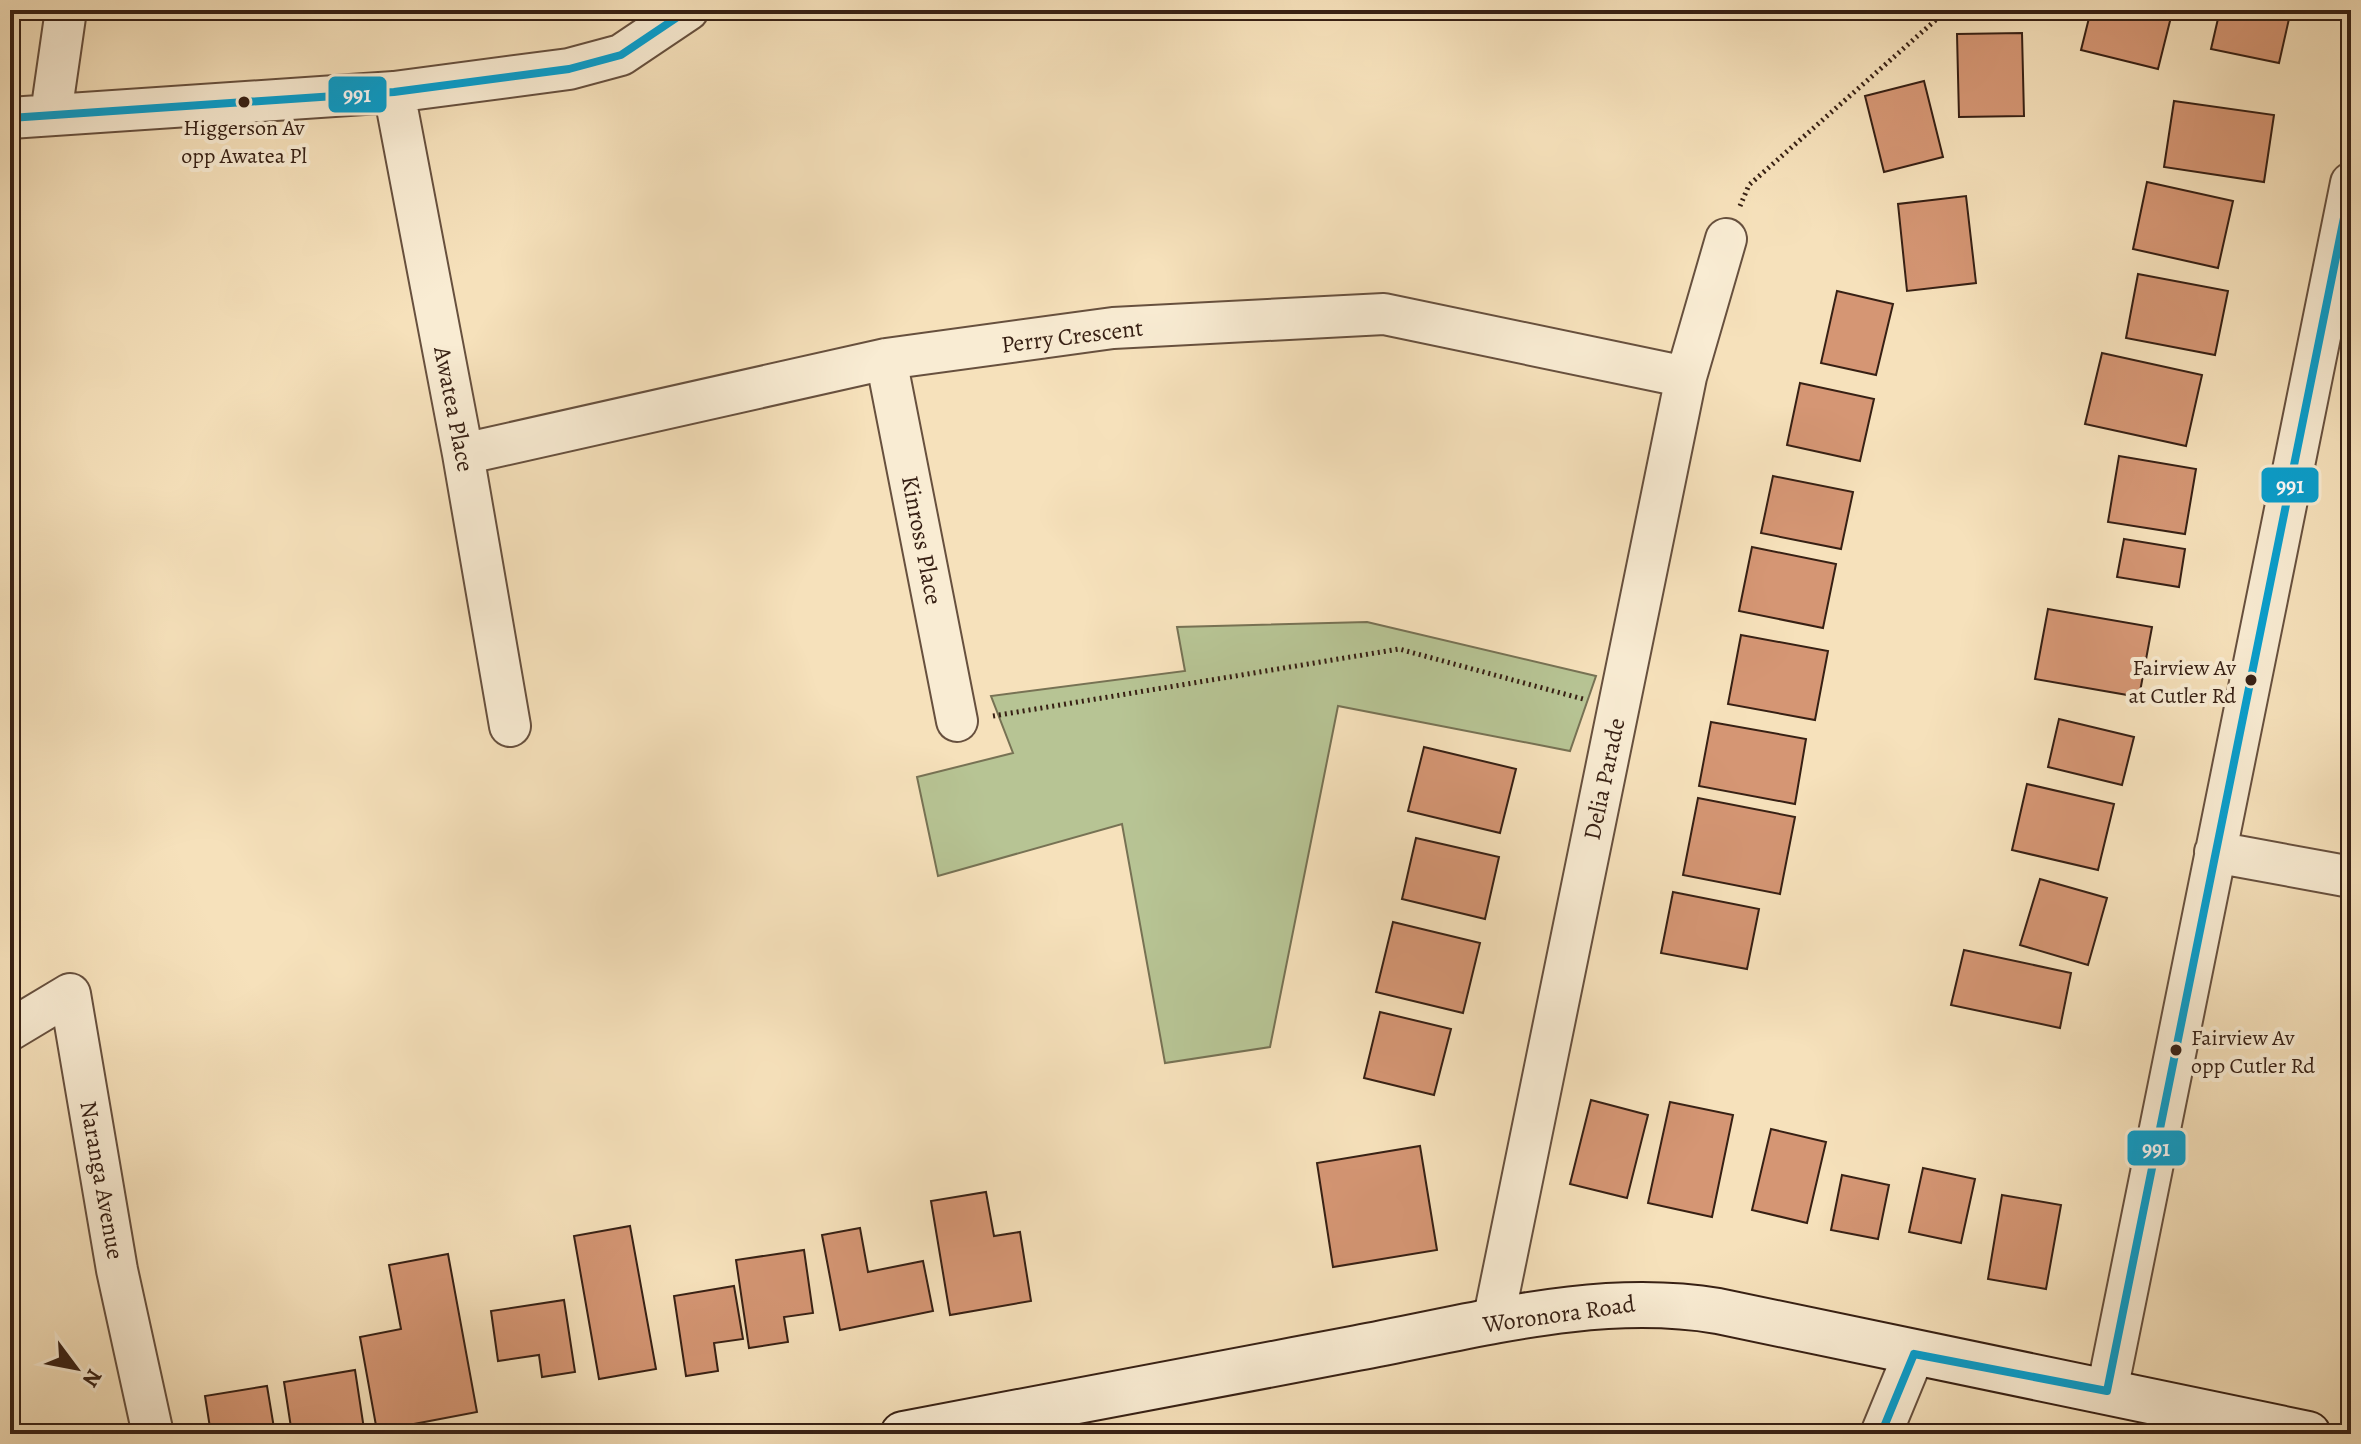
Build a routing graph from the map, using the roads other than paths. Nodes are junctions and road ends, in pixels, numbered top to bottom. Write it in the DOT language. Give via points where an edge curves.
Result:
graph roads {
  1 [pos="66,10"];
  2 [pos="688,10"];
  3 [pos="394,92"];
  4 [pos="51,114"];
  5 [pos="10,118"];
  6 [pos="2351,183"];
  7 [pos="1726,239"];
  8 [pos="886,359"];
  9 [pos="1686,377"];
  10 [pos="463,454"];
  11 [pos="957,721"];
  12 [pos="510,726"];
  13 [pos="2215,852"];
  14 [pos="2351,877"];
  15 [pos="10,1030"];
  16 [pos="1493,1322"];
  17 [pos="1914,1354"];
  18 [pos="2107,1391"];
  19 [pos="153,1434"];
  20 [pos="903,1434"];
  21 [pos="1881,1434"];
  22 [pos="2308,1434"];
  1 -- 4 [label="street"];
  2 -- 3 [label="street" via="621,55 569,69"];
  3 -- 4 [label="street"];
  3 -- 10 [label="street, Awatea Place"];
  4 -- 5 [label="street"];
  6 -- 13 [label="street"];
  7 -- 9 [label="street, Delia Parade"];
  8 -- 9 [label="street, Perry Crescent" via="1113,328 1384,314"];
  8 -- 10 [label="street, Perry Crescent"];
  8 -- 11 [label="street, Kinross Place"];
  9 -- 16 [label="street, Delia Parade"];
  10 -- 12 [label="street, Awatea Place"];
  13 -- 14 [label="street"];
  13 -- 18 [label="street"];
  15 -- 19 [label="street, Naranga Avenue" via="70,994 117,1270"];
  16 -- 17 [label="street, Woronora Road" via="1623,1302 1670,1303"];
  16 -- 20 [label="street, Woronora Road"];
  17 -- 18 [label="street, Woronora Road"];
  17 -- 21 [label="street"];
  18 -- 22 [label="street, Woronora Road"];
}
